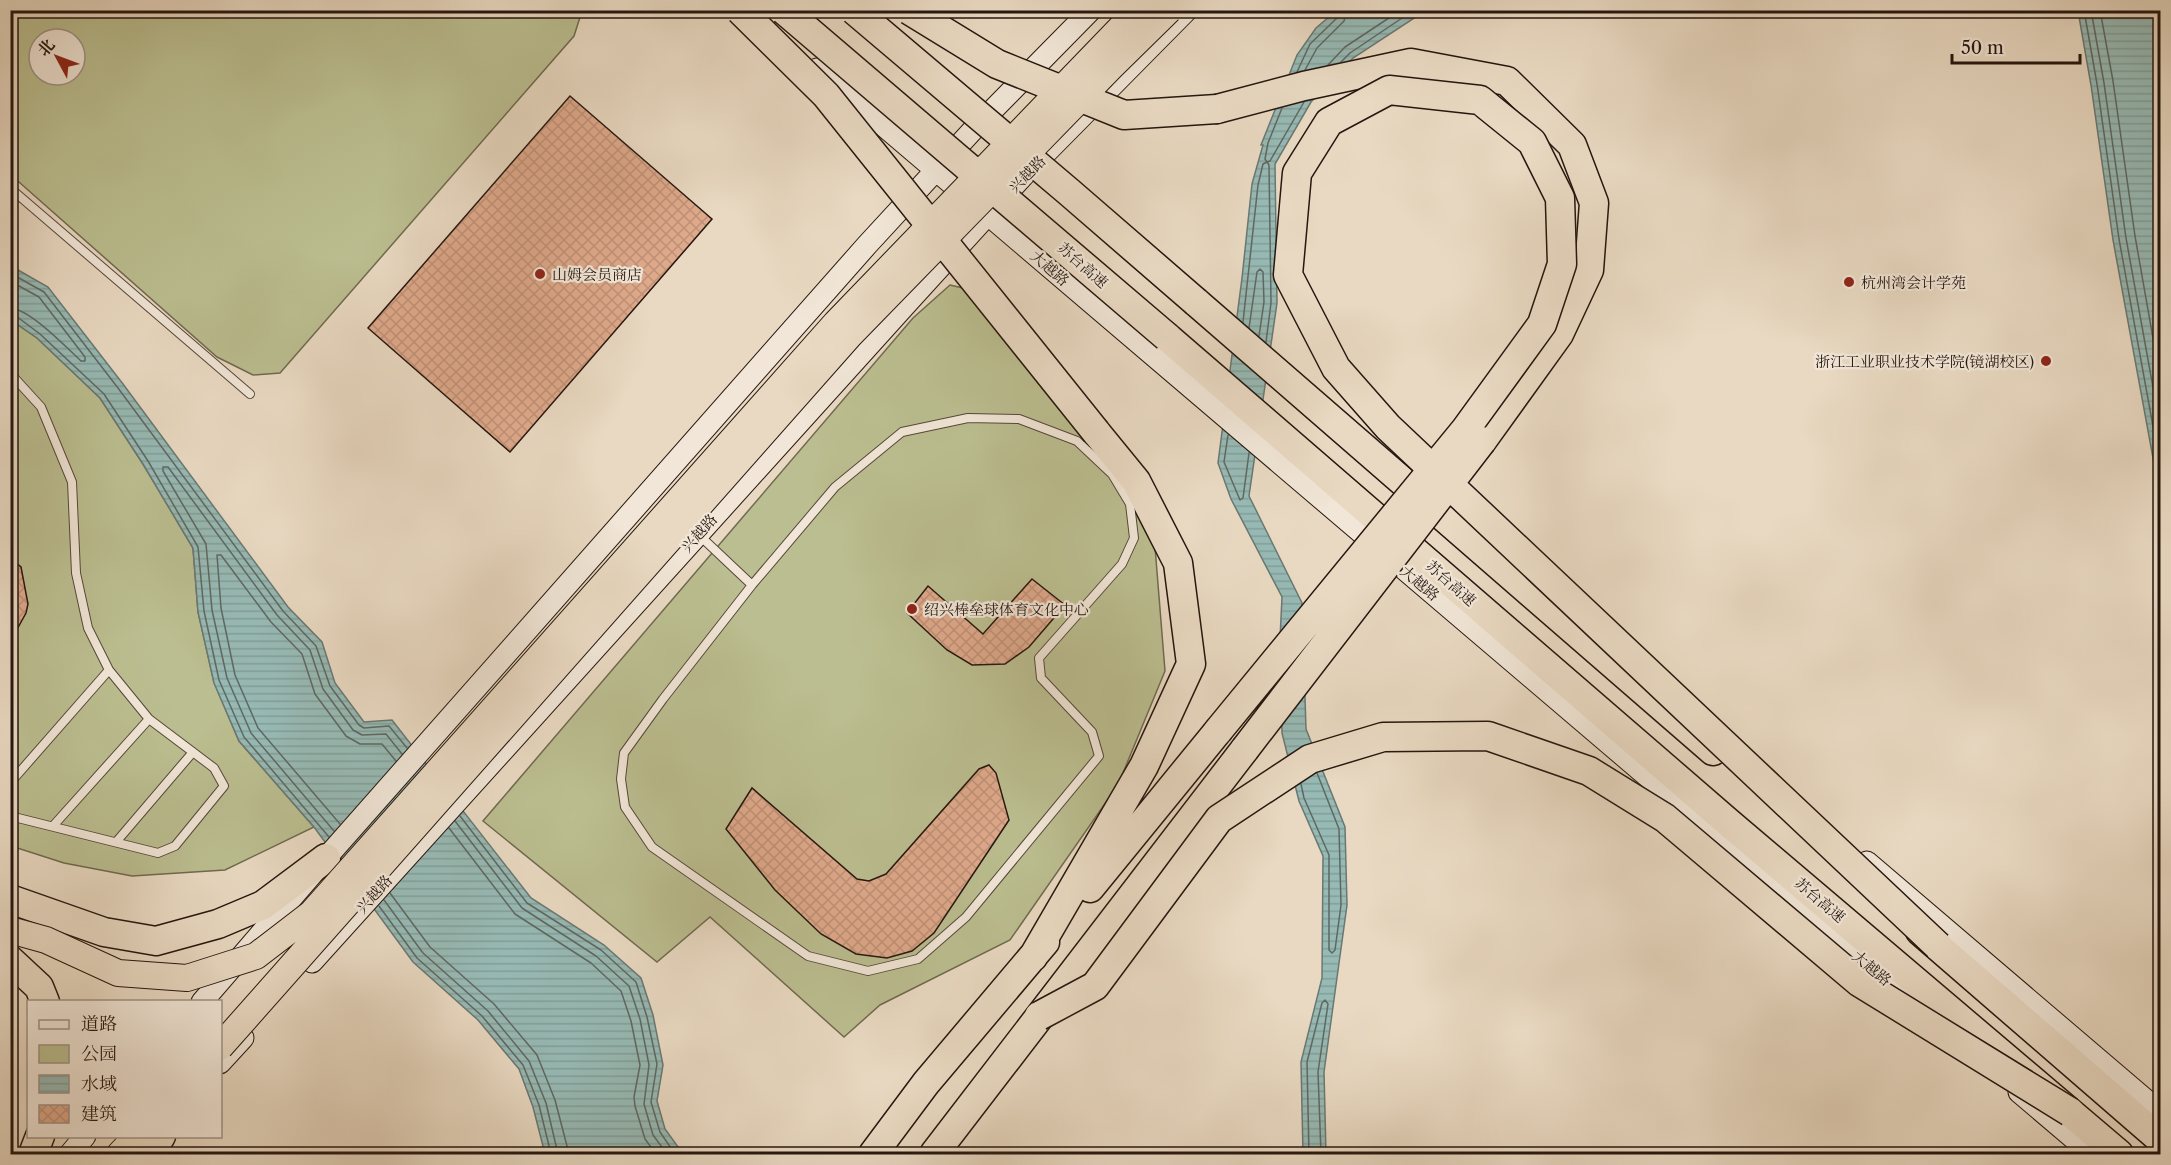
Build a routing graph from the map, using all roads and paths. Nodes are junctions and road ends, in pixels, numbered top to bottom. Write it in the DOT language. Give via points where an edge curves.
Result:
graph roads {
  1 [pos="740,10"];
  2 [pos="748,10"];
  3 [pos="784,10"];
  4 [pos="854,10"];
  5 [pos="873,10"];
  6 [pos="909,10"];
  7 [pos="1091,10"];
  8 [pos="1138,10"];
  9 [pos="1169,10"];
  10 [pos="1187,10"];
  11 [pos="991,111"];
  12 [pos="1044,156"];
  13 [pos="936,171"];
  14 [pos="10,188"];
  15 [pos="988,215"];
  16 [pos="10,373"];
  17 [pos="250,394"];
  18 [pos="698,534"];
  19 [pos="752,585"];
  20 [pos="109,670"];
  21 [pos="149,719"];
  22 [pos="193,752"];
  23 [pos="10,783"];
  24 [pos="10,816"];
  25 [pos="53,826"];
  26 [pos="117,841"];
  27 [pos="327,858"];
  28 [pos="10,899"];
  29 [pos="10,930"];
  30 [pos="1938,946"];
  31 [pos="1033,957"];
  32 [pos="10,960"];
  33 [pos="44,1000"];
  34 [pos="204,1000"];
  35 [pos="1039,1016"];
  36 [pos="222,1045"];
  37 [pos="222,1061"];
  38 [pos="2070,1112"];
  39 [pos="2160,1112"];
  40 [pos="40,1138"];
  41 [pos="84,1138"];
  42 [pos="136,1138"];
  43 [pos="150,1138"];
  44 [pos="160,1138"];
  45 [pos="2160,1138"];
  46 [pos="33,1155"];
  47 [pos="70,1155"];
  48 [pos="120,1155"];
  49 [pos="133,1155"];
  50 [pos="150,1155"];
  51 [pos="873,1155"];
  52 [pos="934,1155"];
  53 [pos="2092,1155"];
  54 [pos="2119,1155"];
  1 -- 31 [label="highway, bridge" via="825,95 1136,481 1178,563 1191,664 1144,766"];
  2 -- 13 [label="main road, 大越路"];
  3 -- 38 [label="highway, 苏台高速, bridge"];
  4 -- 30 [label="highway, bridge"];
  5 -- 11 [label="main road"];
  6 -- 35 [label="highway, bridge" via="997,64 1124,115 1217,109 1411,63 1507,81 1572,145 1594,203 1590,270 1559,334 1482,441"];
  7 -- 11 [label="main road"];
  8 -- 29 [label="highway, bridge" via="836,322 312,912 256,956 187,978 118,974 46,940"];
  9 -- 36 [label="highway, bridge" via="850,335"];
  10 -- 12 [label="main road, 兴越路"];
  11 -- 12 [label="main road"];
  11 -- 13 [label="main road"];
  12 -- 15 [label="main road, 兴越路"];
  12 -- 39 [label="main road"];
  13 -- 15 [label="main road, 大越路"];
  13 -- 27 [label="main road"];
  14 -- 17 [label="lane"];
  15 -- 18 [label="main road, 兴越路"];
  15 -- 53 [label="main road, 大越路"];
  16 -- 20 [label="lane" via="41,407 72,482 76,573 88,628"];
  18 -- 19 [label="lane"];
  18 -- 37 [label="main road, 兴越路"];
  19 -- 19 [label="lane" via="624,753 621,778 625,807 652,847 808,956 868,971 918,959 966,917 1099,756 1092,732 1041,678 1039,658 1122,564 1134,538 1130,504 1112,474 1077,441 1019,419 968,418 902,432 835,487"];
  20 -- 21 [label="lane"];
  20 -- 23 [label="lane"];
  21 -- 22 [label="lane"];
  21 -- 25 [label="lane"];
  22 -- 26 [label="lane"];
  22 -- 26 [label="lane" via="214,768 224,786 175,846 158,853"];
  24 -- 25 [label="lane"];
  25 -- 26 [label="lane"];
  27 -- 28 [label="highway" via="263,904 218,924 156,940 104,932"];
  27 -- 34 [label="main road"];
  30 -- 31 [label="highway, bridge" via="1869,882 1474,508 1439,476 1431,468 1422,460 1336,368 1288,275 1297,173 1329,122 1389,90 1480,100 1532,142 1560,198 1562,264 1542,324 1465,430 1457,439 1435,466 1427,476 1420,485 1255,685"];
  30 -- 45 [label="highway"];
  31 -- 51 [label="highway" via="926,1083"];
  32 -- 33 [label="highway" via="39,987"];
  35 -- 38 [label="highway, bridge" via="1095,986 1219,819 1310,759 1383,737 1488,736 1589,771 1665,818 1859,982"];
  35 -- 52 [label="highway"];
  38 -- 54 [label="highway, 苏台高速"];
  40 -- 46 [label="highway"];
  41 -- 47 [label="main road"];
  42 -- 48 [label="highway"];
  43 -- 49 [label="main road"];
  44 -- 50 [label="highway"];
}
